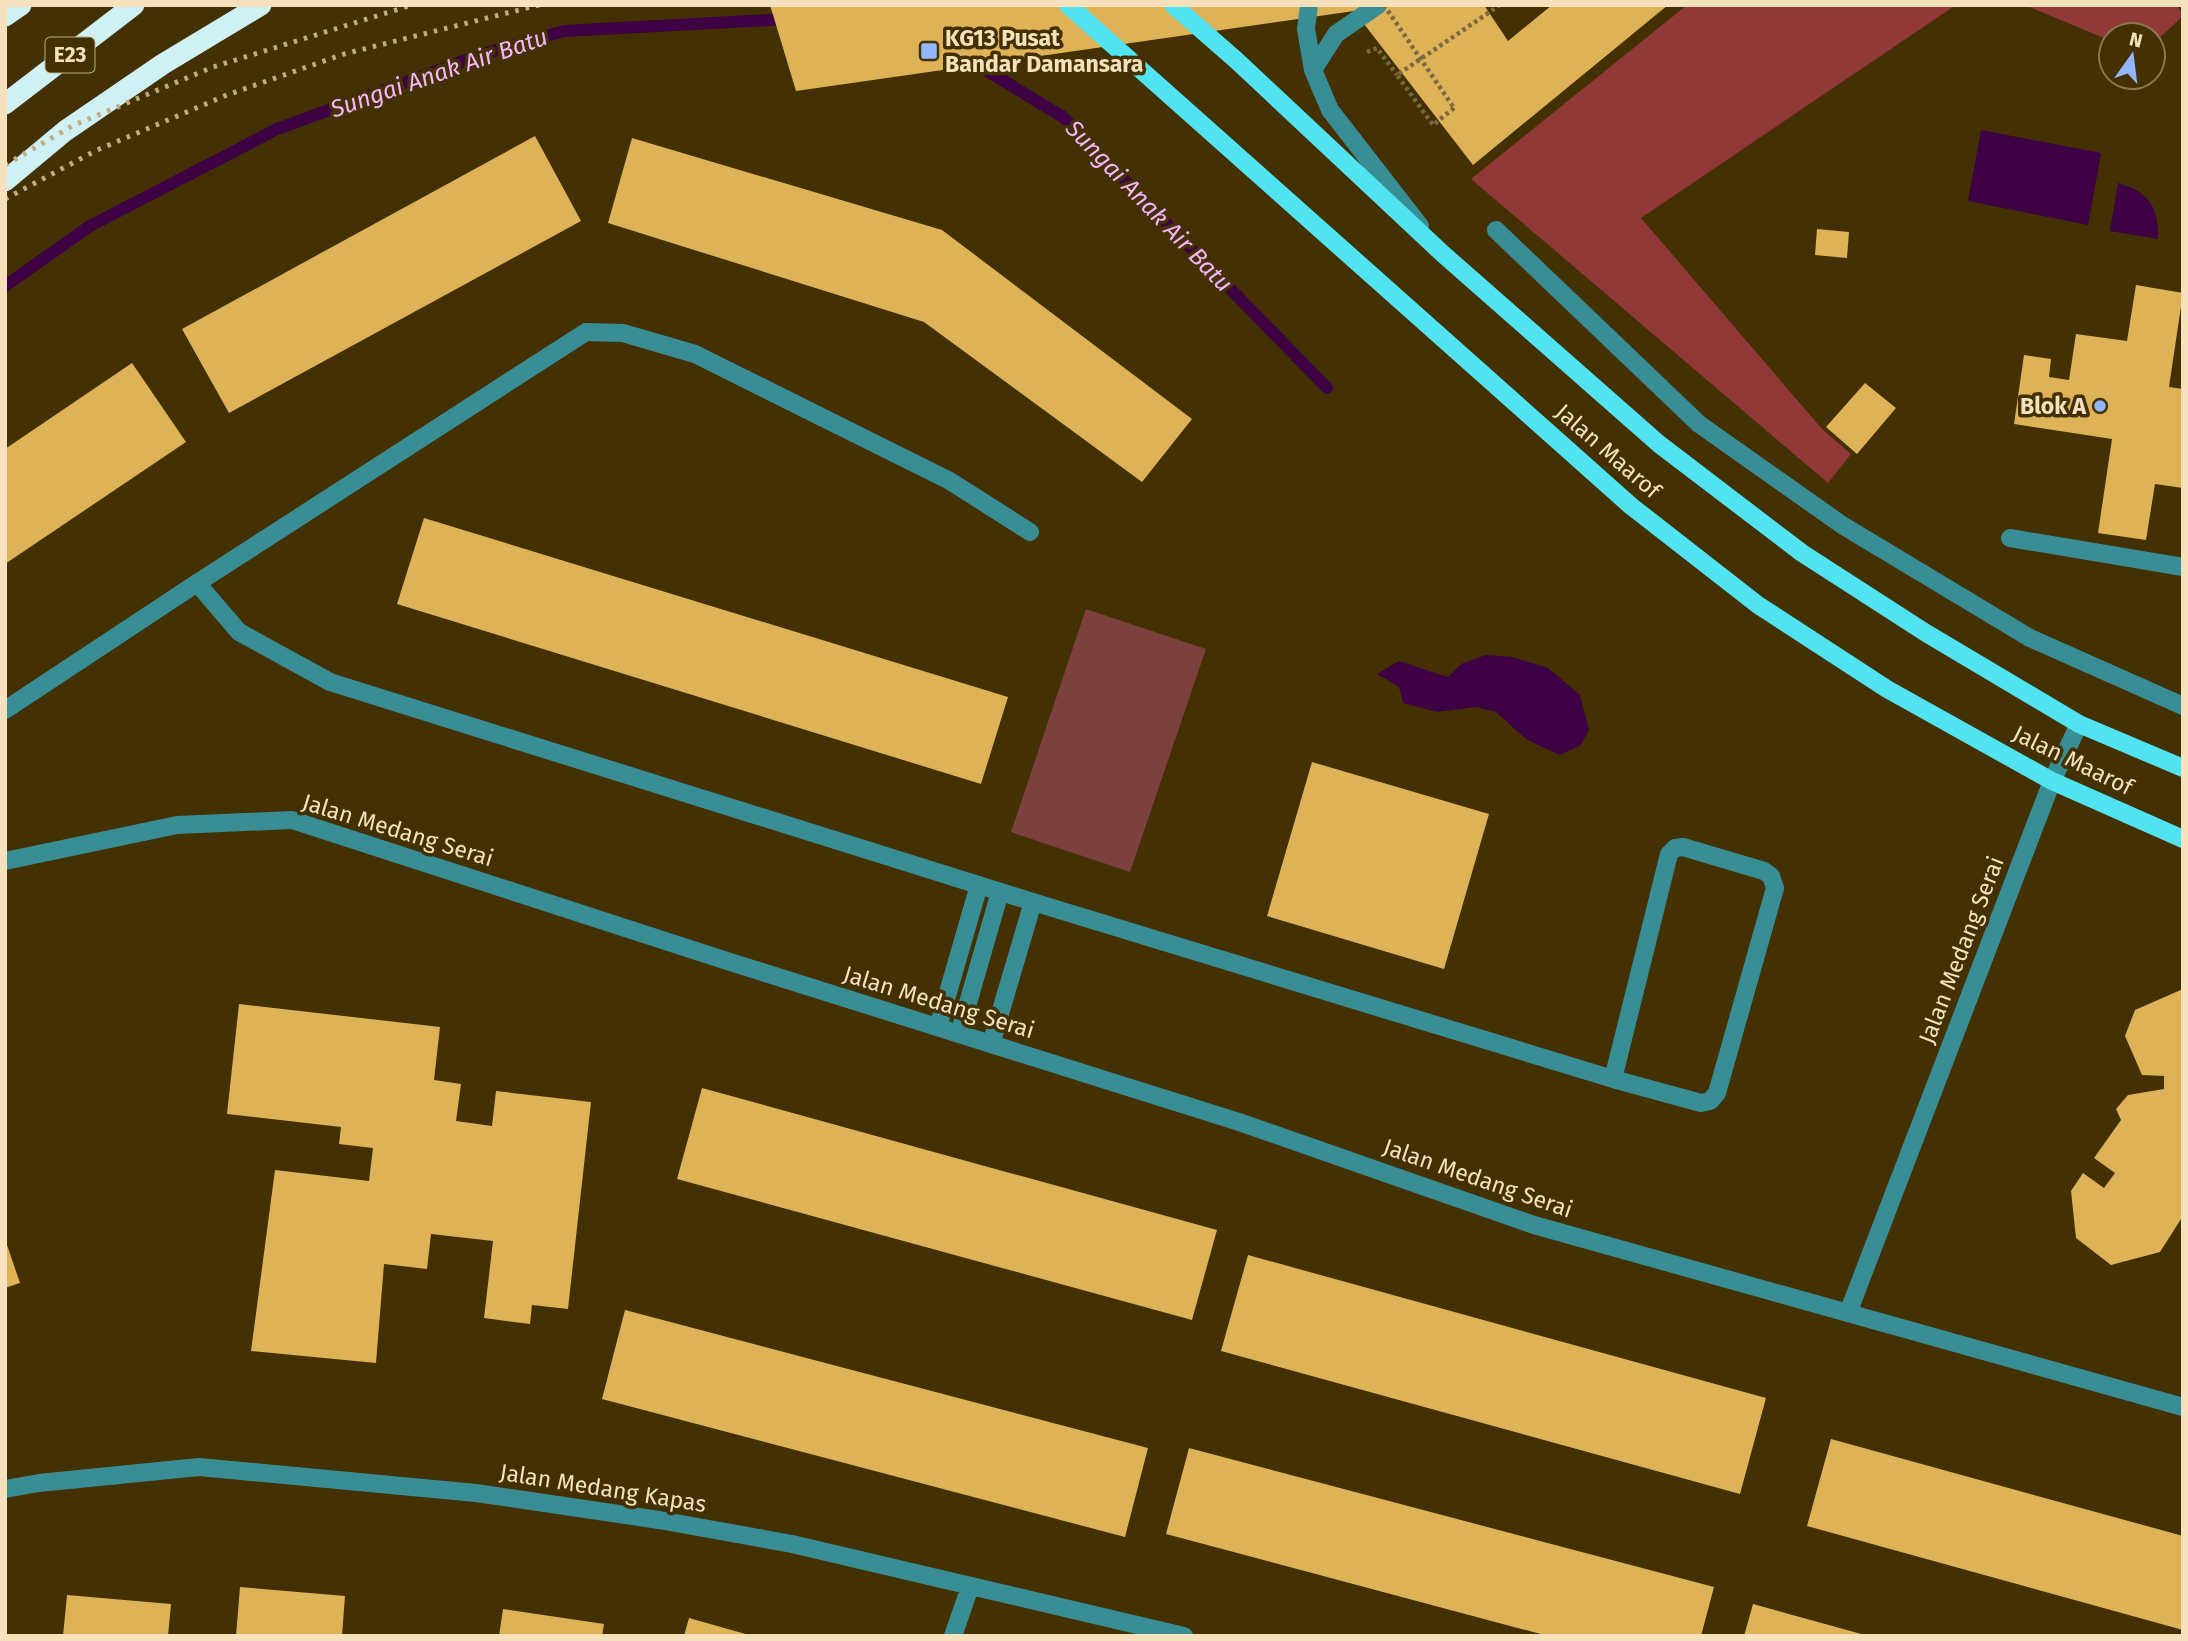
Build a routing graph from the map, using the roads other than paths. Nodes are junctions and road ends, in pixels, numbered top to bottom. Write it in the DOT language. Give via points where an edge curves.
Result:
graph roads {
  1 [pos="21,5"];
  2 [pos="134,5"];
  3 [pos="261,5"];
  4 [pos="1068,5"];
  5 [pos="1173,5"];
  6 [pos="1309,5"];
  7 [pos="1378,5"];
  8 [pos="5,16"];
  9 [pos="1313,70"];
  10 [pos="5,104"];
  11 [pos="5,181"];
  12 [pos="1496,230"];
  13 [pos="1443,254"];
  14 [pos="1030,532"];
  15 [pos="2010,538"];
  16 [pos="2183,567"];
  17 [pos="197,583"];
  18 [pos="2183,706"];
  19 [pos="5,710"];
  20 [pos="2079,724"];
  21 [pos="2183,768"];
  22 [pos="2052,781"];
  23 [pos="2183,839"];
  24 [pos="5,861"];
  25 [pos="979,885"];
  26 [pos="1000,892"];
  27 [pos="1033,902"];
  28 [pos="938,1027"];
  29 [pos="959,1034"];
  30 [pos="990,1044"];
  31 [pos="1613,1079"];
  32 [pos="1848,1313"];
  33 [pos="2183,1407"];
  34 [pos="5,1489"];
  35 [pos="971,1587"];
  36 [pos="953,1636"];
  37 [pos="1184,1636"];
  1 -- 8 [label="highway"];
  2 -- 10 [label="highway, E23"];
  3 -- 11 [label="highway" via="152,71 65,131"];
  4 -- 22 [label="main road, Jalan Maarof" via="1631,506 1769,613 1887,689"];
  5 -- 13 [label="main road, Jalan Maarof"];
  6 -- 9 [label="street" via="1306,29"];
  7 -- 9 [label="street" via="1336,34"];
  9 -- 13 [label="street" via="1330,110"];
  12 -- 18 [label="street" via="1699,424 1842,525 2030,638"];
  13 -- 20 [label="main road, Jalan Maarof" via="1659,444 1802,553"];
  14 -- 17 [label="street" via="950,481 695,354 624,333 586,332"];
  15 -- 16 [label="street"];
  17 -- 19 [label="street"];
  17 -- 25 [label="street" via="239,632 330,682"];
  20 -- 21 [label="main road, Jalan Maarof"];
  20 -- 22 [label="street, Jalan Medang Serai"];
  22 -- 23 [label="main road, Jalan Maarof"];
  22 -- 32 [label="street, Jalan Medang Serai"];
  24 -- 28 [label="street, Jalan Medang Serai" via="177,825 292,820"];
  25 -- 26 [label="street"];
  25 -- 28 [label="street"];
  26 -- 27 [label="street"];
  26 -- 29 [label="street"];
  27 -- 30 [label="street"];
  27 -- 31 [label="street"];
  28 -- 29 [label="street, Jalan Medang Serai"];
  29 -- 30 [label="street, Jalan Medang Serai"];
  30 -- 32 [label="street, Jalan Medang Serai" via="1239,1122 1534,1225"];
  31 -- 31 [label="street" via="1669,854 1683,847 1764,870 1774,888 1717,1093 1701,1103"];
  32 -- 33 [label="street, Jalan Medang Serai"];
  34 -- 35 [label="street, Jalan Medang Kapas" via="199,1467 476,1493 792,1544"];
  35 -- 36 [label="street"];
  35 -- 37 [label="street, Jalan Medang Kapas"];
}
